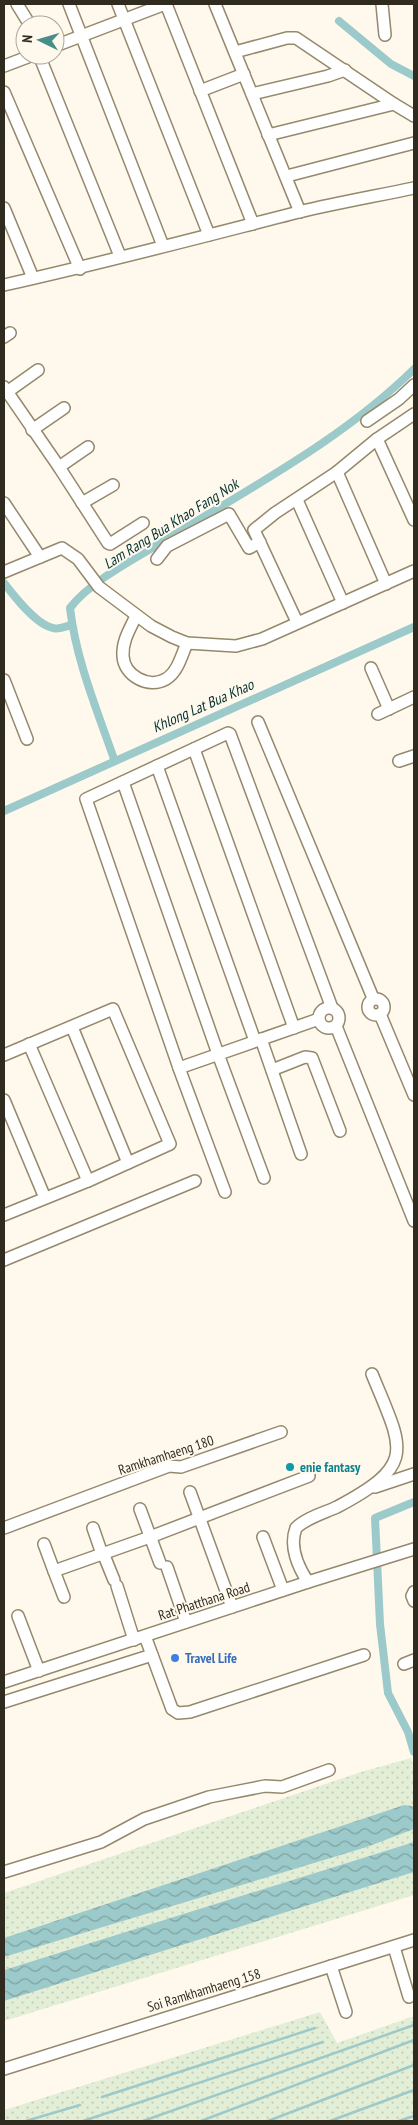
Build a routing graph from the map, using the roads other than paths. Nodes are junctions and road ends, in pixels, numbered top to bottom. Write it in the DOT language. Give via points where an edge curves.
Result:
graph roads {
  1 [pos="17,4"];
  2 [pos="69,4"];
  3 [pos="118,4"];
  4 [pos="165,4"];
  5 [pos="216,4"];
  6 [pos="382,4"];
  7 [pos="24,15"];
  8 [pos="123,20"];
  9 [pos="385,35"];
  10 [pos="81,36"];
  11 [pos="65,42"];
  12 [pos="235,52"];
  13 [pos="43,65"];
  14 [pos="345,70"];
  15 [pos="244,74"];
  16 [pos="200,91"];
  17 [pos="4,92"];
  18 [pos="252,94"];
  19 [pos="394,104"];
  20 [pos="414,116"];
  21 [pos="268,134"];
  22 [pos="414,143"];
  23 [pos="287,176"];
  24 [pos="414,188"];
  25 [pos="4,208"];
  26 [pos="300,212"];
  27 [pos="253,224"];
  28 [pos="209,236"];
  29 [pos="163,246"];
  30 [pos="120,256"];
  31 [pos="80,268"];
  32 [pos="33,278"];
  33 [pos="4,285"];
  34 [pos="38,370"];
  35 [pos="414,385"];
  36 [pos="5,390"];
  37 [pos="64,408"];
  38 [pos="414,414"];
  39 [pos="368,421"];
  40 [pos="32,430"];
  41 [pos="377,440"];
  42 [pos="88,447"];
  43 [pos="59,467"];
  44 [pos="337,472"];
  45 [pos="113,485"];
  46 [pos="297,500"];
  47 [pos="4,503"];
  48 [pos="82,503"];
  49 [pos="414,520"];
  50 [pos="143,523"];
  51 [pos="260,542"];
  52 [pos="40,557"];
  53 [pos="157,559"];
  54 [pos="414,571"];
  55 [pos="4,572"];
  56 [pos="386,584"];
  57 [pos="343,603"];
  58 [pos="136,616"];
  59 [pos="297,622"];
  60 [pos="188,642"];
  61 [pos="371,668"];
  62 [pos="4,680"];
  63 [pos="414,697"];
  64 [pos="258,722"];
  65 [pos="27,739"];
  66 [pos="194,749"];
  67 [pos="414,756"];
  68 [pos="399,761"];
  69 [pos="157,766"];
  70 [pos="123,782"];
  71 [pos="332,1008"];
  72 [pos="319,1019"];
  73 [pos="336,1026"];
  74 [pos="72,1027"];
  75 [pos="294,1028"];
  76 [pos="258,1040"];
  77 [pos="29,1044"];
  78 [pos="218,1054"];
  79 [pos="4,1055"];
  80 [pos="179,1068"];
  81 [pos="272,1070"];
  82 [pos="414,1095"];
  83 [pos="4,1100"];
  84 [pos="340,1131"];
  85 [pos="302,1154"];
  86 [pos="128,1163"];
  87 [pos="264,1178"];
  88 [pos="88,1181"];
  89 [pos="195,1181"];
  90 [pos="225,1192"];
  91 [pos="45,1198"];
  92 [pos="4,1215"];
  93 [pos="414,1221"];
  94 [pos="4,1260"];
  95 [pos="372,1374"];
  96 [pos="282,1432"];
  97 [pos="414,1474"];
  98 [pos="309,1476"];
  99 [pos="373,1487"];
  100 [pos="190,1492"];
  101 [pos="140,1509"];
  102 [pos="200,1518"];
  103 [pos="4,1528"];
  104 [pos="93,1528"];
  105 [pos="150,1537"];
  106 [pos="263,1537"];
  107 [pos="44,1544"];
  108 [pos="414,1549"];
  109 [pos="103,1553"];
  110 [pos="54,1571"];
  111 [pos="308,1582"];
  112 [pos="283,1590"];
  113 [pos="414,1592"];
  114 [pos="64,1597"];
  115 [pos="414,1601"];
  116 [pos="232,1607"];
  117 [pos="18,1616"];
  118 [pos="186,1622"];
  119 [pos="140,1638"];
  120 [pos="152,1655"];
  121 [pos="364,1655"];
  122 [pos="39,1671"];
  123 [pos="5,1678"];
  124 [pos="4,1702"];
  125 [pos="330,1770"];
  126 [pos="4,1872"];
  127 [pos="414,1940"];
  128 [pos="394,1947"];
  129 [pos="331,1966"];
  130 [pos="409,1997"];
  131 [pos="346,2012"];
  132 [pos="4,2069"];
  1 -- 7 [label="street"];
  2 -- 10 [label="street"];
  3 -- 8 [label="street"];
  4 -- 8 [label="street"];
  4 -- 16 [label="street"];
  5 -- 12 [label="street"];
  6 -- 9 [label="street"];
  8 -- 10 [label="street"];
  8 -- 28 [label="street"];
  10 -- 11 [label="street"];
  10 -- 29 [label="street"];
  12 -- 14 [label="street" via="296,38"];
  12 -- 15 [label="street"];
  13 -- 30 [label="street"];
  14 -- 18 [label="street"];
  14 -- 19 [label="street"];
  15 -- 16 [label="street"];
  15 -- 18 [label="street"];
  16 -- 27 [label="street"];
  17 -- 31 [label="street"];
  18 -- 21 [label="street"];
  19 -- 20 [label="street"];
  19 -- 21 [label="street"];
  21 -- 23 [label="street"];
  22 -- 23 [label="street"];
  23 -- 26 [label="street"];
  24 -- 26 [label="street"];
  25 -- 32 [label="street"];
  26 -- 27 [label="street"];
  27 -- 28 [label="street"];
  28 -- 29 [label="street"];
  29 -- 30 [label="street"];
  30 -- 31 [label="street"];
  31 -- 32 [label="street"];
  32 -- 33 [label="street"];
  34 -- 36 [label="street"];
  35 -- 39 [label="street"];
  36 -- 40 [label="street"];
  37 -- 40 [label="street"];
  38 -- 41 [label="street"];
  40 -- 43 [label="street"];
  41 -- 44 [label="street"];
  41 -- 49 [label="street"];
  42 -- 43 [label="street"];
  43 -- 48 [label="street"];
  44 -- 46 [label="street"];
  44 -- 56 [label="street"];
  45 -- 48 [label="street"];
  46 -- 51 [label="street" via="254,530"];
  46 -- 57 [label="street"];
  47 -- 52 [label="street"];
  48 -- 50 [label="street" via="109,544"];
  51 -- 53 [label="street" via="249,548 230,514 167,546"];
  51 -- 59 [label="street"];
  52 -- 55 [label="street"];
  52 -- 58 [label="street" via="62,548 78,559 96,584"];
  54 -- 56 [label="street"];
  56 -- 57 [label="street"];
  57 -- 59 [label="street"];
  58 -- 60 [label="street" via="172,637"];
  58 -- 60 [label="street" via="124,641 123,658 130,673 142,681 156,683 167,679 175,670"];
  59 -- 60 [label="street" via="262,639 236,646"];
  61 -- 63 [label="street" via="383,711"];
  62 -- 65 [label="street"];
  64 -- 82 [label="street" via="374,998 368,1002 367,1008 370,1013 380,1014"];
  66 -- 69 [label="street"];
  66 -- 71 [label="street" via="230,734"];
  66 -- 75 [label="street"];
  67 -- 68 [label="street"];
  69 -- 70 [label="street"];
  69 -- 76 [label="street"];
  70 -- 78 [label="street"];
  70 -- 80 [label="street" via="86,801"];
  71 -- 72 [label="street" via="325,1008"];
  71 -- 73 [label="street" via="339,1015"];
  72 -- 73 [label="street" via="325,1028"];
  72 -- 75 [label="street"];
  73 -- 93 [label="street"];
  74 -- 77 [label="street"];
  74 -- 86 [label="street"];
  74 -- 86 [label="street" via="113,1010 170,1144"];
  75 -- 76 [label="street"];
  76 -- 78 [label="street"];
  76 -- 81 [label="street"];
  77 -- 79 [label="street"];
  77 -- 88 [label="street"];
  78 -- 80 [label="street"];
  78 -- 87 [label="street"];
  80 -- 90 [label="street"];
  81 -- 84 [label="street" via="305,1057 312,1058"];
  81 -- 85 [label="street"];
  83 -- 91 [label="street"];
  86 -- 88 [label="street"];
  88 -- 91 [label="street"];
  89 -- 94 [label="street"];
  91 -- 92 [label="street"];
  95 -- 99 [label="street" via="398,1439 395,1466"];
  96 -- 103 [label="street, Ramkhamhaeng 180" via="181,1467 170,1466"];
  97 -- 99 [label="street"];
  98 -- 102 [label="street"];
  99 -- 111 [label="street" via="296,1528 293,1543 300,1569"];
  100 -- 102 [label="street"];
  101 -- 105 [label="street"];
  102 -- 105 [label="street"];
  102 -- 116 [label="street"];
  104 -- 109 [label="street"];
  105 -- 109 [label="street"];
  105 -- 118 [label="street"];
  106 -- 112 [label="street"];
  107 -- 110 [label="street"];
  108 -- 111 [label="street, Rat Phatthana Road"];
  109 -- 110 [label="street"];
  109 -- 119 [label="street"];
  110 -- 114 [label="street"];
  111 -- 112 [label="street, Rat Phatthana Road"];
  112 -- 116 [label="street, Rat Phatthana Road"];
  113 -- 115 [label="street"];
  116 -- 118 [label="street, Rat Phatthana Road"];
  117 -- 122 [label="street"];
  118 -- 119 [label="street, Rat Phatthana Road"];
  119 -- 120 [label="street"];
  119 -- 122 [label="street, Rat Phatthana Road"];
  120 -- 121 [label="street" via="172,1709 178,1713 190,1712"];
  120 -- 124 [label="street"];
  122 -- 123 [label="street, Rat Phatthana Road"];
  125 -- 126 [label="street" via="282,1788 264,1786 209,1797 144,1819 101,1842"];
  127 -- 128 [label="street, Soi Ramkhamhaeng 158"];
  128 -- 129 [label="street, Soi Ramkhamhaeng 158"];
  128 -- 130 [label="street"];
  129 -- 131 [label="street"];
  129 -- 132 [label="street, Soi Ramkhamhaeng 158"];
}
